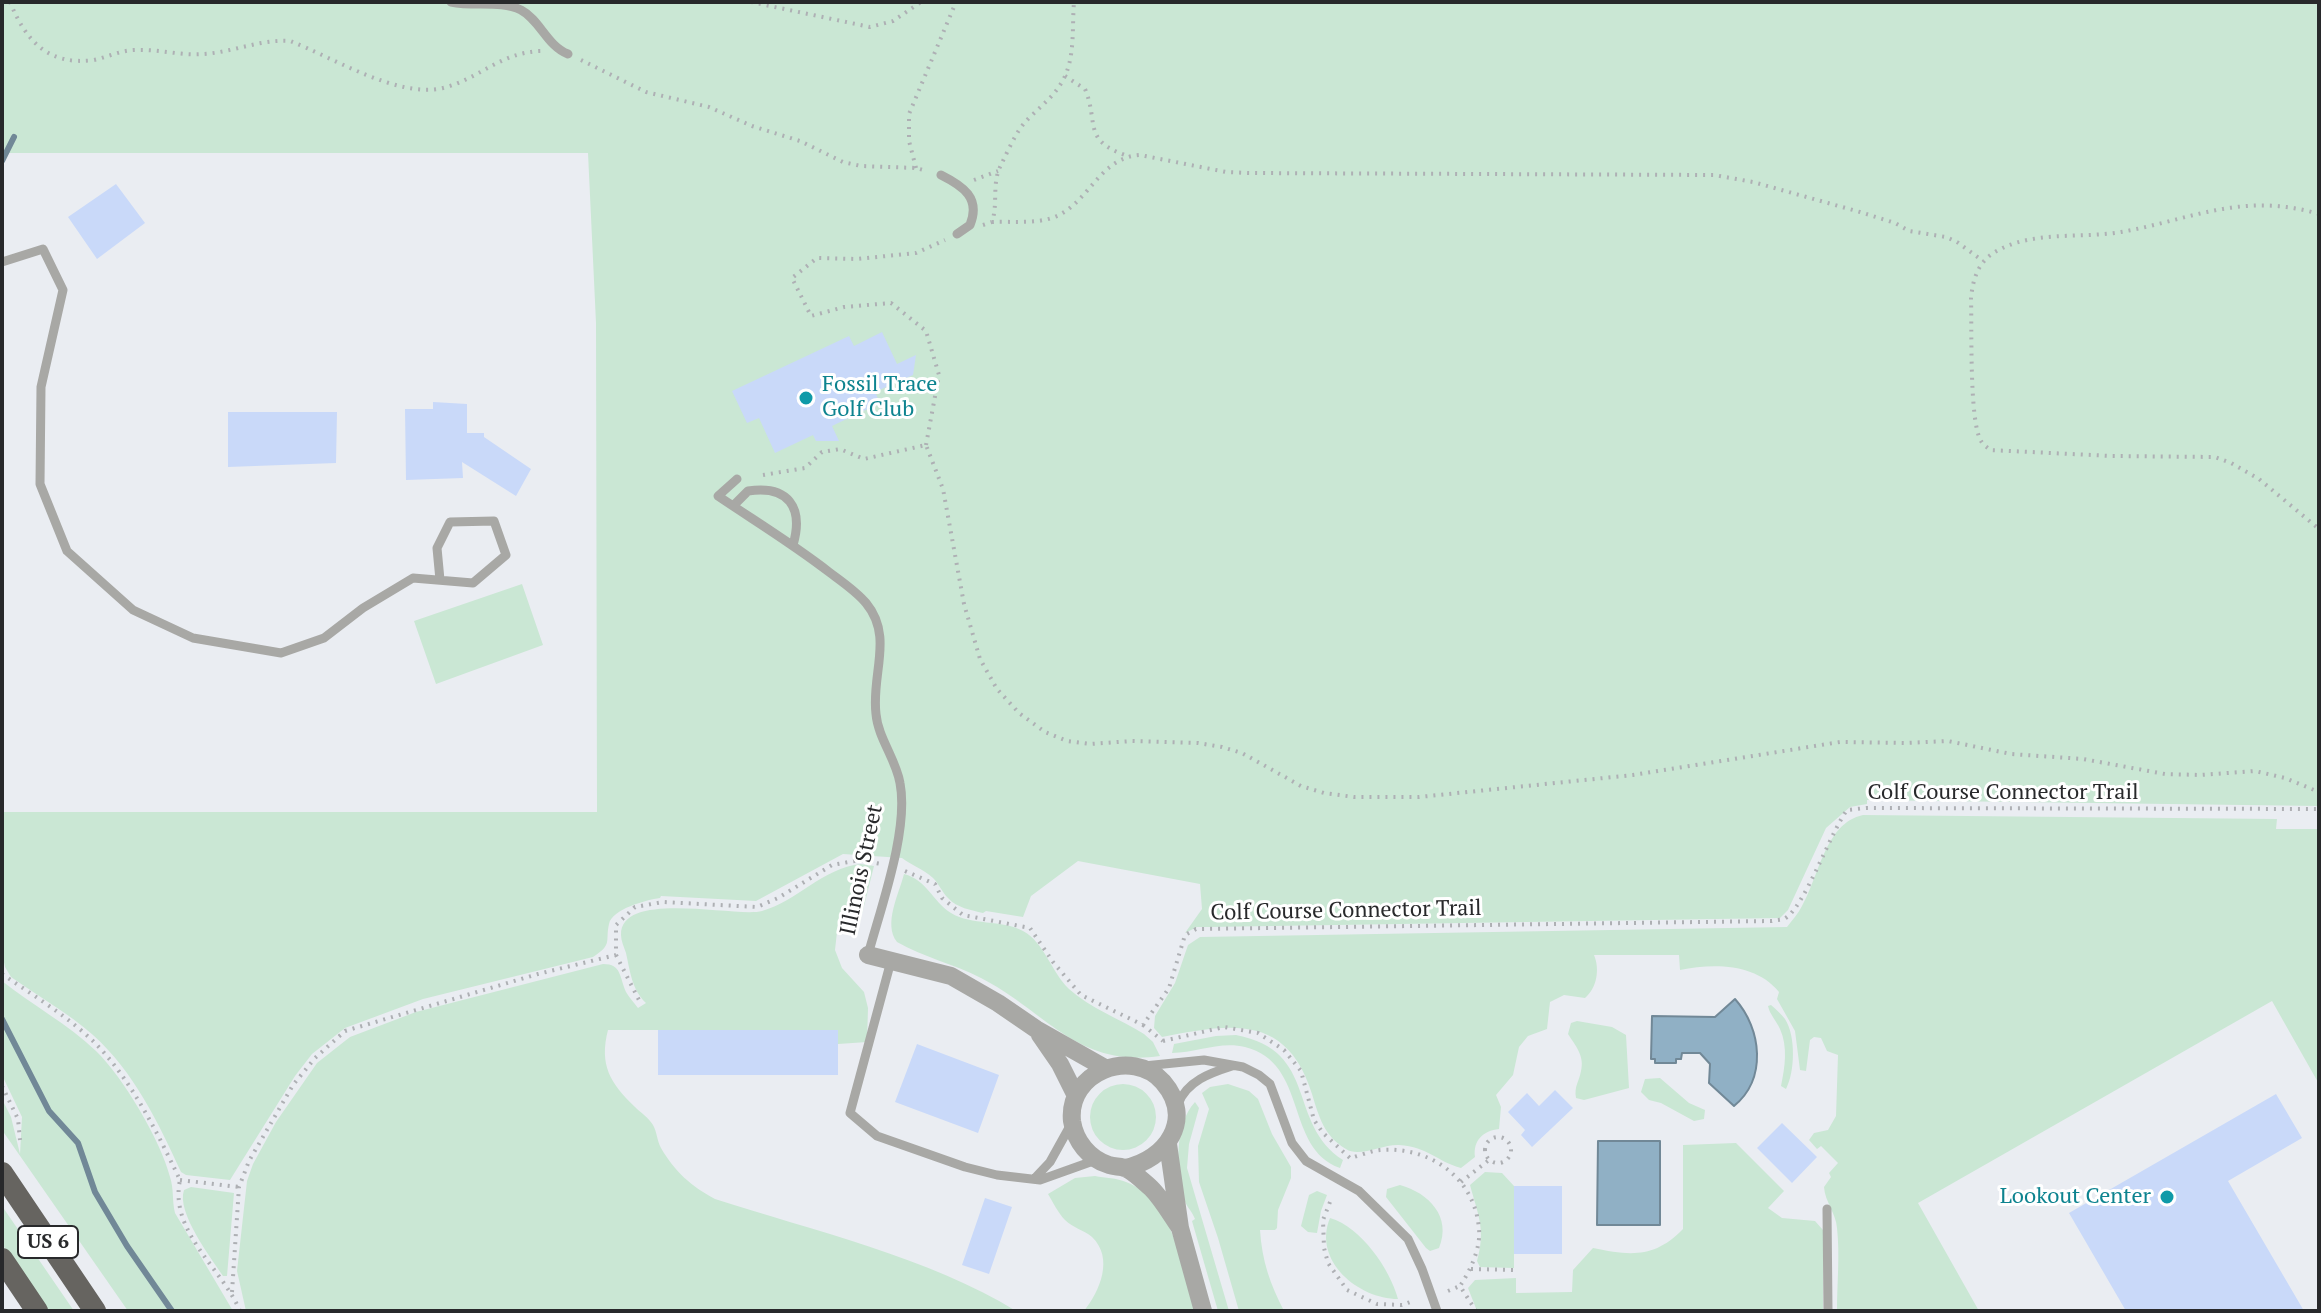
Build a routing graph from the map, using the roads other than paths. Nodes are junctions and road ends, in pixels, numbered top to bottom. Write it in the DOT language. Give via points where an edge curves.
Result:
graph roads {
  1 [pos="451,2"];
  2 [pos="568,54"];
  3 [pos="941,175"];
  4 [pos="957,234"];
  5 [pos="2,262"];
  6 [pos="737,479"];
  7 [pos="733,506"];
  8 [pos="793,545"];
  9 [pos="440,580"];
  10 [pos="868,955"];
  11 [pos="891,961"];
  12 [pos="1036,1029"];
  13 [pos="1235,1065"];
  14 [pos="1138,1067"];
  15 [pos="1105,1068"];
  16 [pos="1076,1096"];
  17 [pos="1176,1112"];
  18 [pos="1072,1120"];
  19 [pos="1168,1144"];
  20 [pos="1096,1160"];
  21 [pos="1125,1168"];
  22 [pos="2,1173"];
  23 [pos="1034,1179"];
  24 [pos="1827,1209"];
  25 [pos="1180,1228"];
  26 [pos="2,1259"];
  27 [pos="37,1311"];
  28 [pos="95,1311"];
  29 [pos="1203,1311"];
  30 [pos="1437,1311"];
  31 [pos="1828,1311"];
  1 -- 2 [label="lane" via="500,3 522,10 559,51"];
  3 -- 4 [label="lane" via="969,193 974,205 970,225"];
  5 -- 9 [label="lane" via="43,249 63,290 41,387 40,484 67,551 133,610 193,638 281,653 324,638 413,578"];
  6 -- 7 [label="lane" via="718,496"];
  7 -- 8 [label="lane, Illinois Street"];
  7 -- 8 [label="lane" via="748,491 787,497 798,528"];
  8 -- 10 [label="lane, Illinois Street" via="857,594 878,622 882,637 874,683 876,717 900,779 903,807"];
  9 -- 9 [label="lane" via="473,583 506,555 494,521 450,522 437,548"];
  10 -- 11 [label="street, Illinois Street"];
  11 -- 12 [label="street, Illinois Street" via="951,976"];
  11 -- 23 [label="lane" via="850,1113 877,1136 965,1167"];
  12 -- 15 [label="street, Illinois Street"];
  12 -- 16 [label="street, Illinois Street"];
  13 -- 14 [label="lane" via="1204,1060"];
  13 -- 17 [label="lane" via="1190,1086"];
  13 -- 30 [label="lane" via="1270,1084 1292,1143 1306,1161 1359,1191 1408,1239"];
  14 -- 15 [label="street"];
  14 -- 17 [label="street" via="1163,1082"];
  15 -- 16 [label="street"];
  16 -- 18 [label="street"];
  17 -- 19 [label="street"];
  18 -- 20 [label="street" via="1076,1136"];
  18 -- 23 [label="lane" via="1050,1162"];
  19 -- 21 [label="street" via="1142,1165"];
  19 -- 25 [label="street"];
  20 -- 21 [label="street"];
  20 -- 23 [label="lane"];
  21 -- 25 [label="street" via="1154,1190"];
  22 -- 28 [label="highway, US 6"];
  24 -- 31 [label="lane"];
  25 -- 29 [label="street"];
  26 -- 27 [label="highway, US 6"];
}
